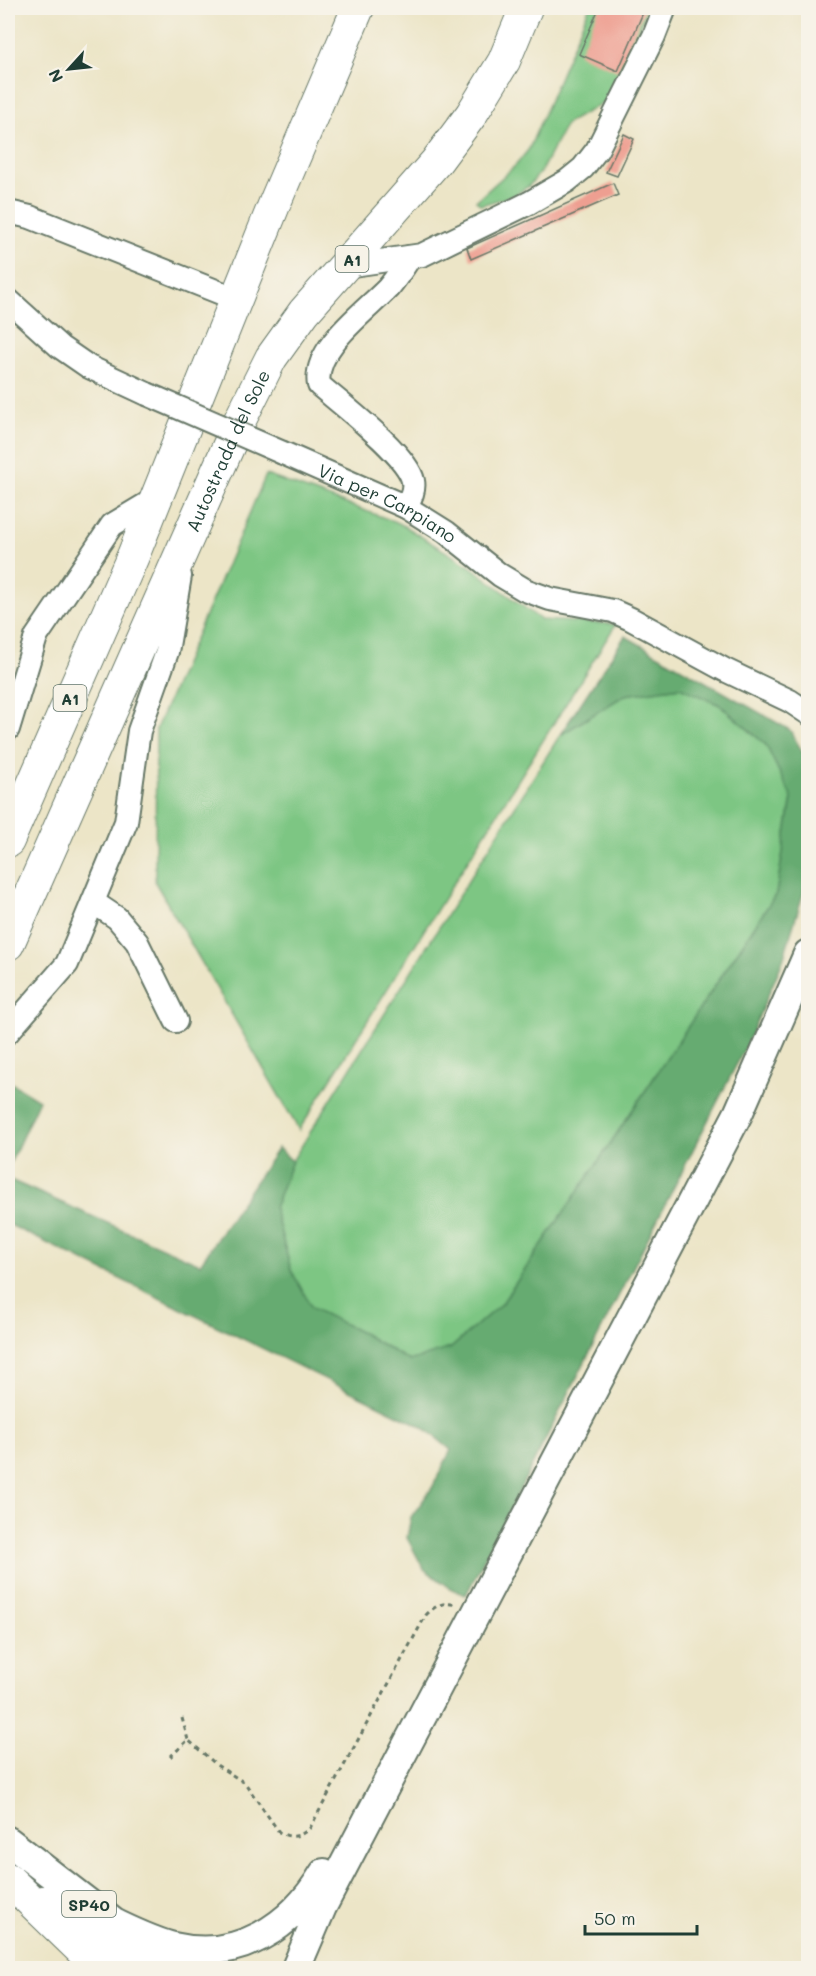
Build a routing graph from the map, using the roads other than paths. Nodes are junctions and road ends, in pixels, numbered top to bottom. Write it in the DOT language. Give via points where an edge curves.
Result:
graph roads {
  1 [pos="358,8"];
  2 [pos="525,8"];
  3 [pos="665,8"];
  4 [pos="8,212"];
  5 [pos="410,257"];
  6 [pos="346,266"];
  7 [pos="236,299"];
  8 [pos="8,300"];
  9 [pos="157,498"];
  10 [pos="406,507"];
  11 [pos="187,542"];
  12 [pos="771,691"];
  13 [pos="808,701"];
  14 [pos="808,713"];
  15 [pos="8,729"];
  16 [pos="8,841"];
  17 [pos="93,902"];
  18 [pos="8,944"];
  19 [pos="808,954"];
  20 [pos="176,1021"];
  21 [pos="8,1032"];
  22 [pos="426,1709"];
  23 [pos="8,1841"];
  24 [pos="8,1879"];
  25 [pos="322,1906"];
  26 [pos="114,1923"];
  27 [pos="100,1968"];
  28 [pos="130,1968"];
  29 [pos="168,1968"];
  30 [pos="278,1968"];
  31 [pos="296,1968"];
  1 -- 7 [label="highway, A1"];
  2 -- 6 [label="highway, Autostrada del Sole / A1" via="504,61 471,115 436,162"];
  3 -- 5 [label="street" via="605,135 583,168 529,203"];
  4 -- 7 [label="street" via="30,217"];
  5 -- 6 [label="street"];
  5 -- 10 [label="street" via="390,286 331,345 318,377 319,385 392,449 411,474 414,483"];
  6 -- 11 [label="highway, Autostrada del Sole / A1" via="304,312 271,358"];
  7 -- 9 [label="highway, A1"];
  8 -- 10 [label="street, Via per Carpiano, bridge" via="60,347 89,367"];
  9 -- 15 [label="street" via="112,525 36,637"];
  9 -- 16 [label="highway, A1"];
  10 -- 12 [label="street, Via per Carpiano" via="525,590 613,611"];
  11 -- 17 [label="street" via="167,652 139,731 126,822"];
  11 -- 18 [label="highway, Autostrada del Sole / A1"];
  12 -- 13 [label="street, Via per Carpiano"];
  12 -- 14 [label="street, Via per Carpiano"];
  17 -- 20 [label="street" via="117,918 137,942"];
  17 -- 21 [label="street" via="67,963"];
  19 -- 22 [label="main road" via="738,1114"];
  22 -- 25 [label="main road"];
  22 -- 26 [label="main road" via="389,1755 313,1891 271,1932 236,1947 198,1951 149,1940"];
  23 -- 26 [label="main road, SP40"];
  24 -- 27 [label="highway"];
  24 -- 28 [label="main road, SP40" via="76,1922"];
  25 -- 30 [label="main road"];
  25 -- 31 [label="main road"];
  26 -- 29 [label="main road, SP40"];
}
